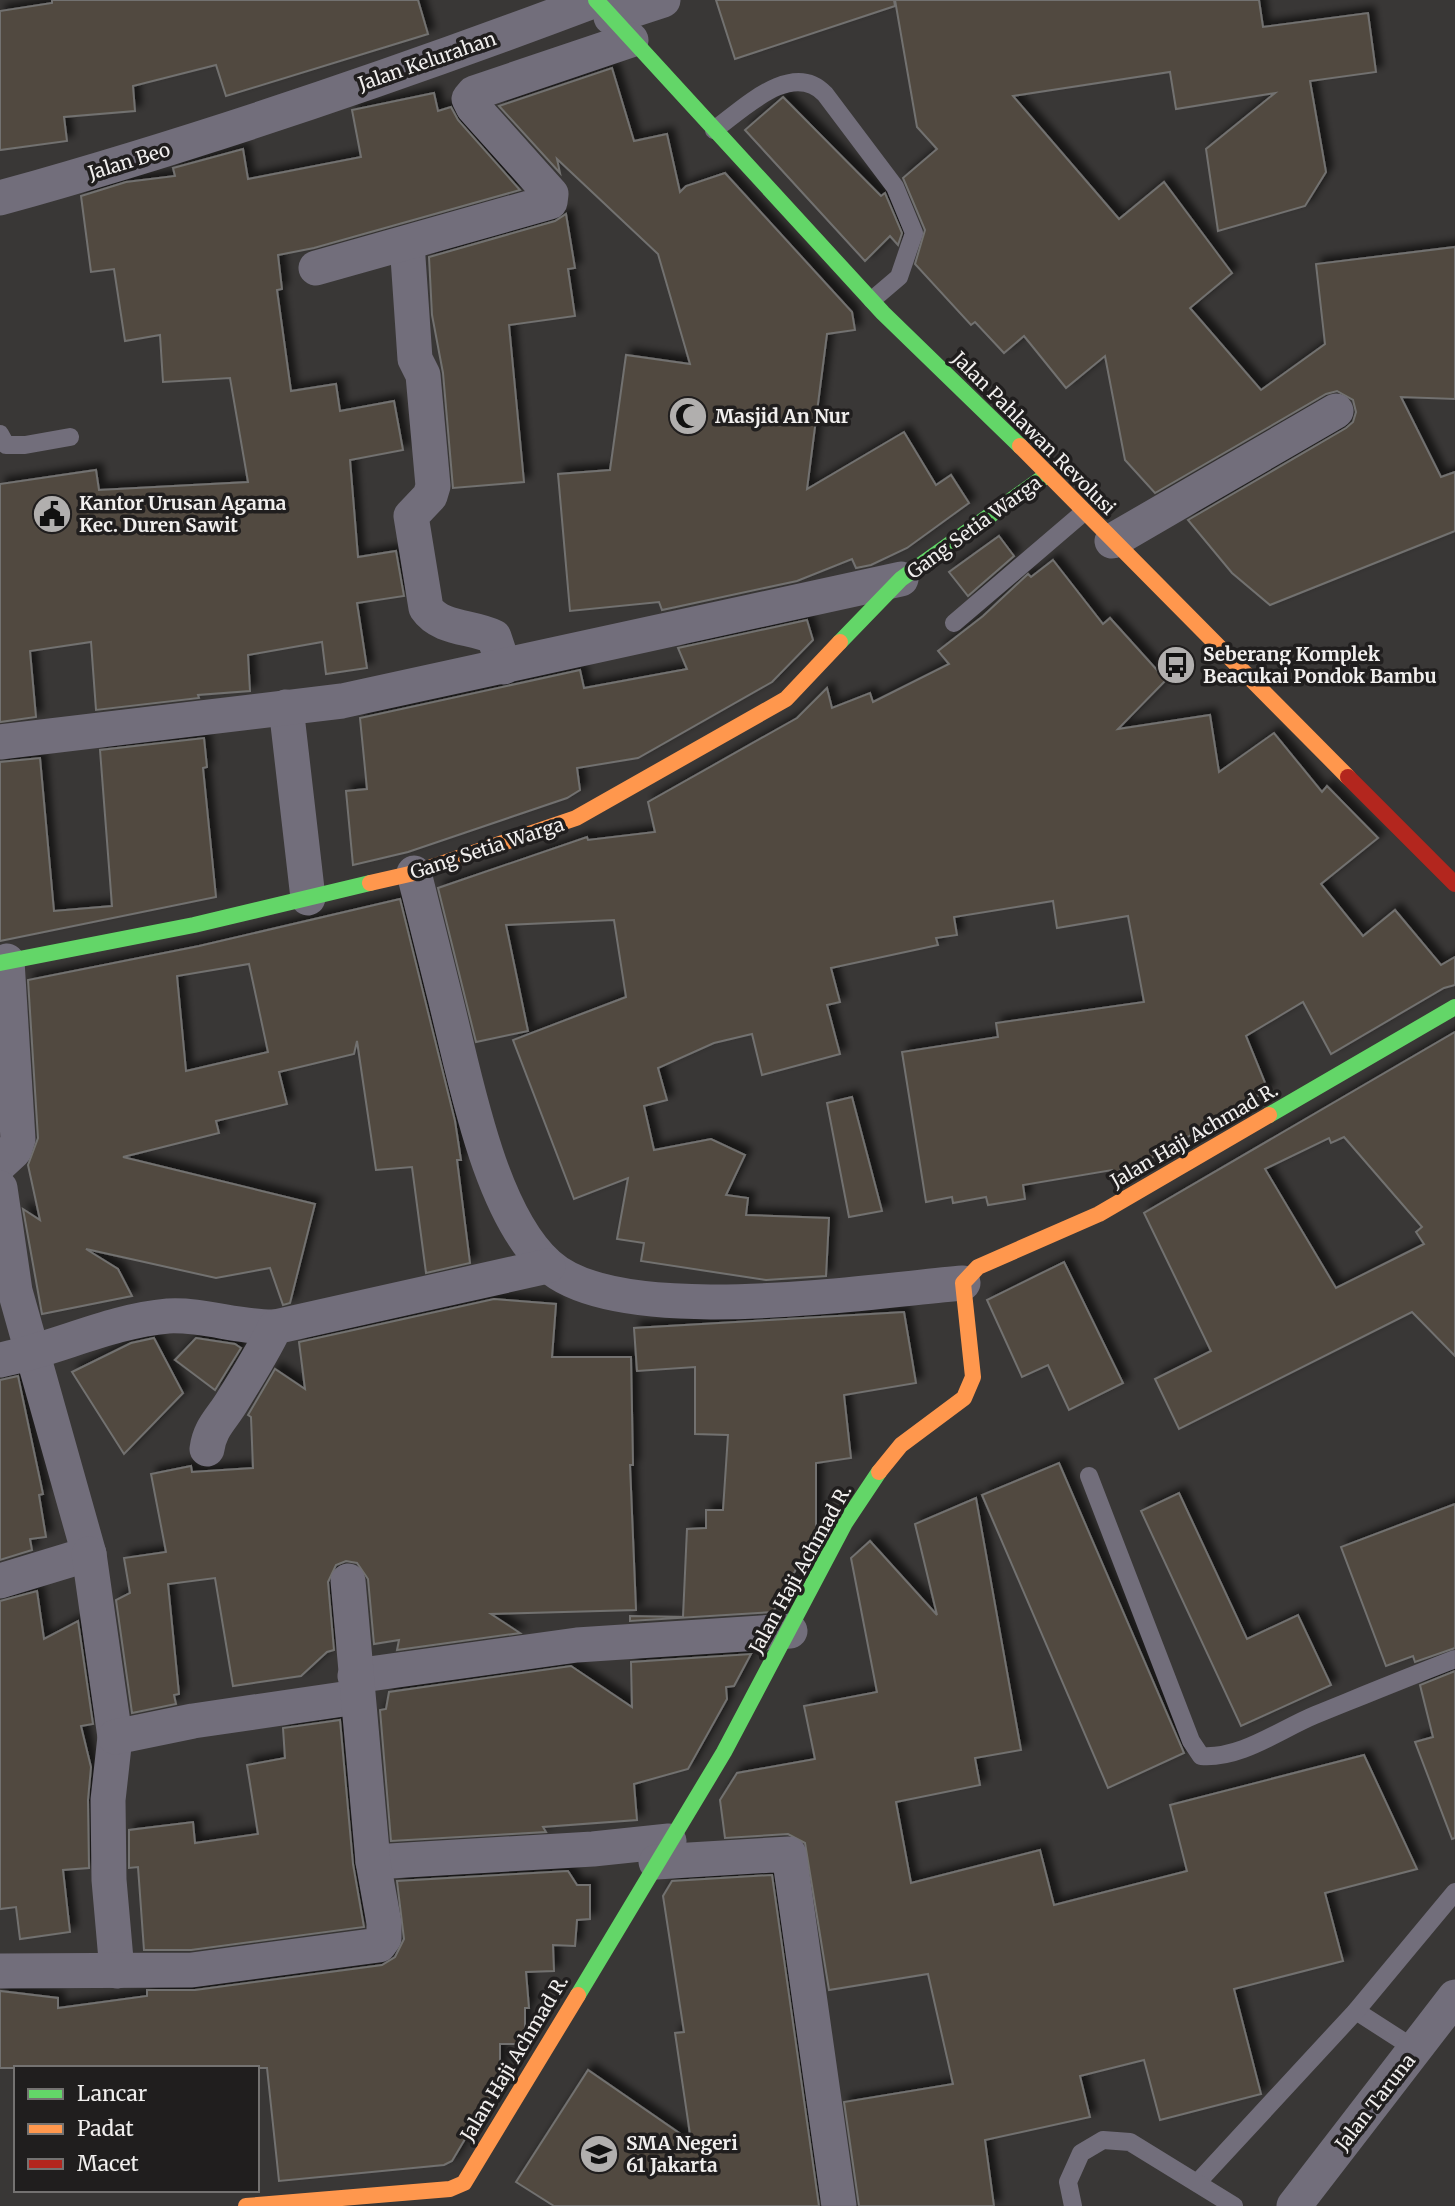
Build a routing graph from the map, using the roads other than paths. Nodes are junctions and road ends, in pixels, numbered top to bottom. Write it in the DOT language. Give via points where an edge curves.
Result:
graph roads {
  1 [pos="663,0"];
  2 [pos="608,14"];
  3 [pos="258,121"];
  4 [pos="714,130"];
  5 [pos="0,198"];
  6 [pos="407,243"];
  7 [pos="316,268"];
  8 [pos="872,300"];
  9 [pos="1336,411"];
  10 [pos="0,434"];
  11 [pos="71,438"];
  12 [pos="1048,474"];
  13 [pos="1084,512"];
  14 [pos="1112,541"];
  15 [pos="901,579"];
  16 [pos="954,624"];
  17 [pos="504,667"];
  18 [pos="286,707"];
  19 [pos="0,742"];
  20 [pos="414,873"];
  21 [pos="1455,884"];
  22 [pos="309,898"];
  23 [pos="4,962"];
  24 [pos="1455,1007"];
  25 [pos="0,1164"];
  26 [pos="0,1188"];
  27 [pos="548,1266"];
  28 [pos="963,1283"];
  29 [pos="275,1327"];
  30 [pos="16,1357"];
  31 [pos="207,1449"];
  32 [pos="1089,1476"];
  33 [pos="89,1554"];
  34 [pos="0,1581"];
  35 [pos="348,1581"];
  36 [pos="790,1632"];
  37 [pos="1455,1659"];
  38 [pos="356,1686"];
  39 [pos="115,1737"];
  40 [pos="662,1851"];
  41 [pos="373,1862"];
  42 [pos="1455,1892"];
  43 [pos="0,1971"];
  44 [pos="117,1971"];
  45 [pos="1356,2011"];
  46 [pos="1450,2017"];
  47 [pos="1415,2049"];
  48 [pos="1197,2183"];
  49 [pos="246,2206"];
  50 [pos="839,2206"];
  51 [pos="1073,2206"];
  52 [pos="1234,2206"];
  53 [pos="1294,2206"];
  1 -- 2 [label="street"];
  2 -- 3 [label="street, Jalan Kelurahan"];
  2 -- 4 [label="street, Jalan Pahlawan Revolusi"];
  2 -- 6 [label="street" via="469,99 551,194 550,202"];
  3 -- 5 [label="street, Jalan Beo"];
  4 -- 8 [label="street, Jalan Pahlawan Revolusi"];
  4 -- 8 [label="lane" via="774,87 816,84 895,187 914,233 899,277"];
  6 -- 7 [label="street"];
  6 -- 17 [label="street" via="415,359 423,376 433,486 411,516 426,608 457,628 494,637"];
  8 -- 12 [label="street, Jalan Pahlawan Revolusi"];
  9 -- 14 [label="street"];
  10 -- 11 [label="lane" via="6,445"];
  12 -- 13 [label="street, Jalan Pahlawan Revolusi"];
  12 -- 15 [label="street, Gang Setia Warga"];
  13 -- 14 [label="street, Jalan Pahlawan Revolusi"];
  13 -- 16 [label="lane"];
  14 -- 21 [label="street, Jalan Pahlawan Revolusi"];
  15 -- 17 [label="street, Gang Setia Warga"];
  15 -- 20 [label="street, Gang Setia Warga" via="786,698 576,818"];
  17 -- 18 [label="street, Gang Setia Warga" via="342,701"];
  18 -- 19 [label="street, Gang Setia Warga"];
  18 -- 22 [label="street"];
  20 -- 22 [label="street, Gang Setia Warga"];
  20 -- 27 [label="street" via="475,1124 523,1236"];
  22 -- 23 [label="street, Gang Setia Warga"];
  23 -- 25 [label="street" via="18,1139"];
  24 -- 28 [label="street, Jalan Haji Achmad R." via="1099,1214 978,1267"];
  26 -- 30 [label="street" via="15,1291"];
  27 -- 28 [label="street" via="591,1290 664,1301 721,1303"];
  27 -- 29 [label="street"];
  28 -- 36 [label="street, Jalan Haji Achmad R." via="973,1377 964,1398 901,1446 884,1465 845,1523"];
  29 -- 30 [label="street" via="167,1316 97,1331"];
  29 -- 31 [label="street" via="214,1424"];
  30 -- 33 [label="street"];
  32 -- 37 [label="lane" via="1200,1756 1218,1757 1257,1743"];
  33 -- 34 [label="street"];
  33 -- 39 [label="street"];
  35 -- 38 [label="street"];
  36 -- 38 [label="street" via="577,1645"];
  36 -- 40 [label="street, Jalan Haji Achmad R."];
  38 -- 39 [label="street"];
  38 -- 41 [label="street"];
  39 -- 44 [label="street" via="108,1800"];
  40 -- 41 [label="street" via="593,1849"];
  40 -- 49 [label="street, Jalan Haji Achmad R." via="464,2183 450,2189"];
  40 -- 50 [label="street" via="789,1854"];
  41 -- 44 [label="street" via="384,1923 379,1945 192,1970"];
  42 -- 45 [label="lane"];
  43 -- 44 [label="street"];
  45 -- 47 [label="lane"];
  45 -- 48 [label="lane"];
  46 -- 47 [label="street, Jalan Taruna"];
  47 -- 53 [label="street, Jalan Taruna"];
  48 -- 51 [label="lane" via="1130,2141 1103,2140 1081,2153 1068,2182"];
  48 -- 52 [label="lane"];
}
